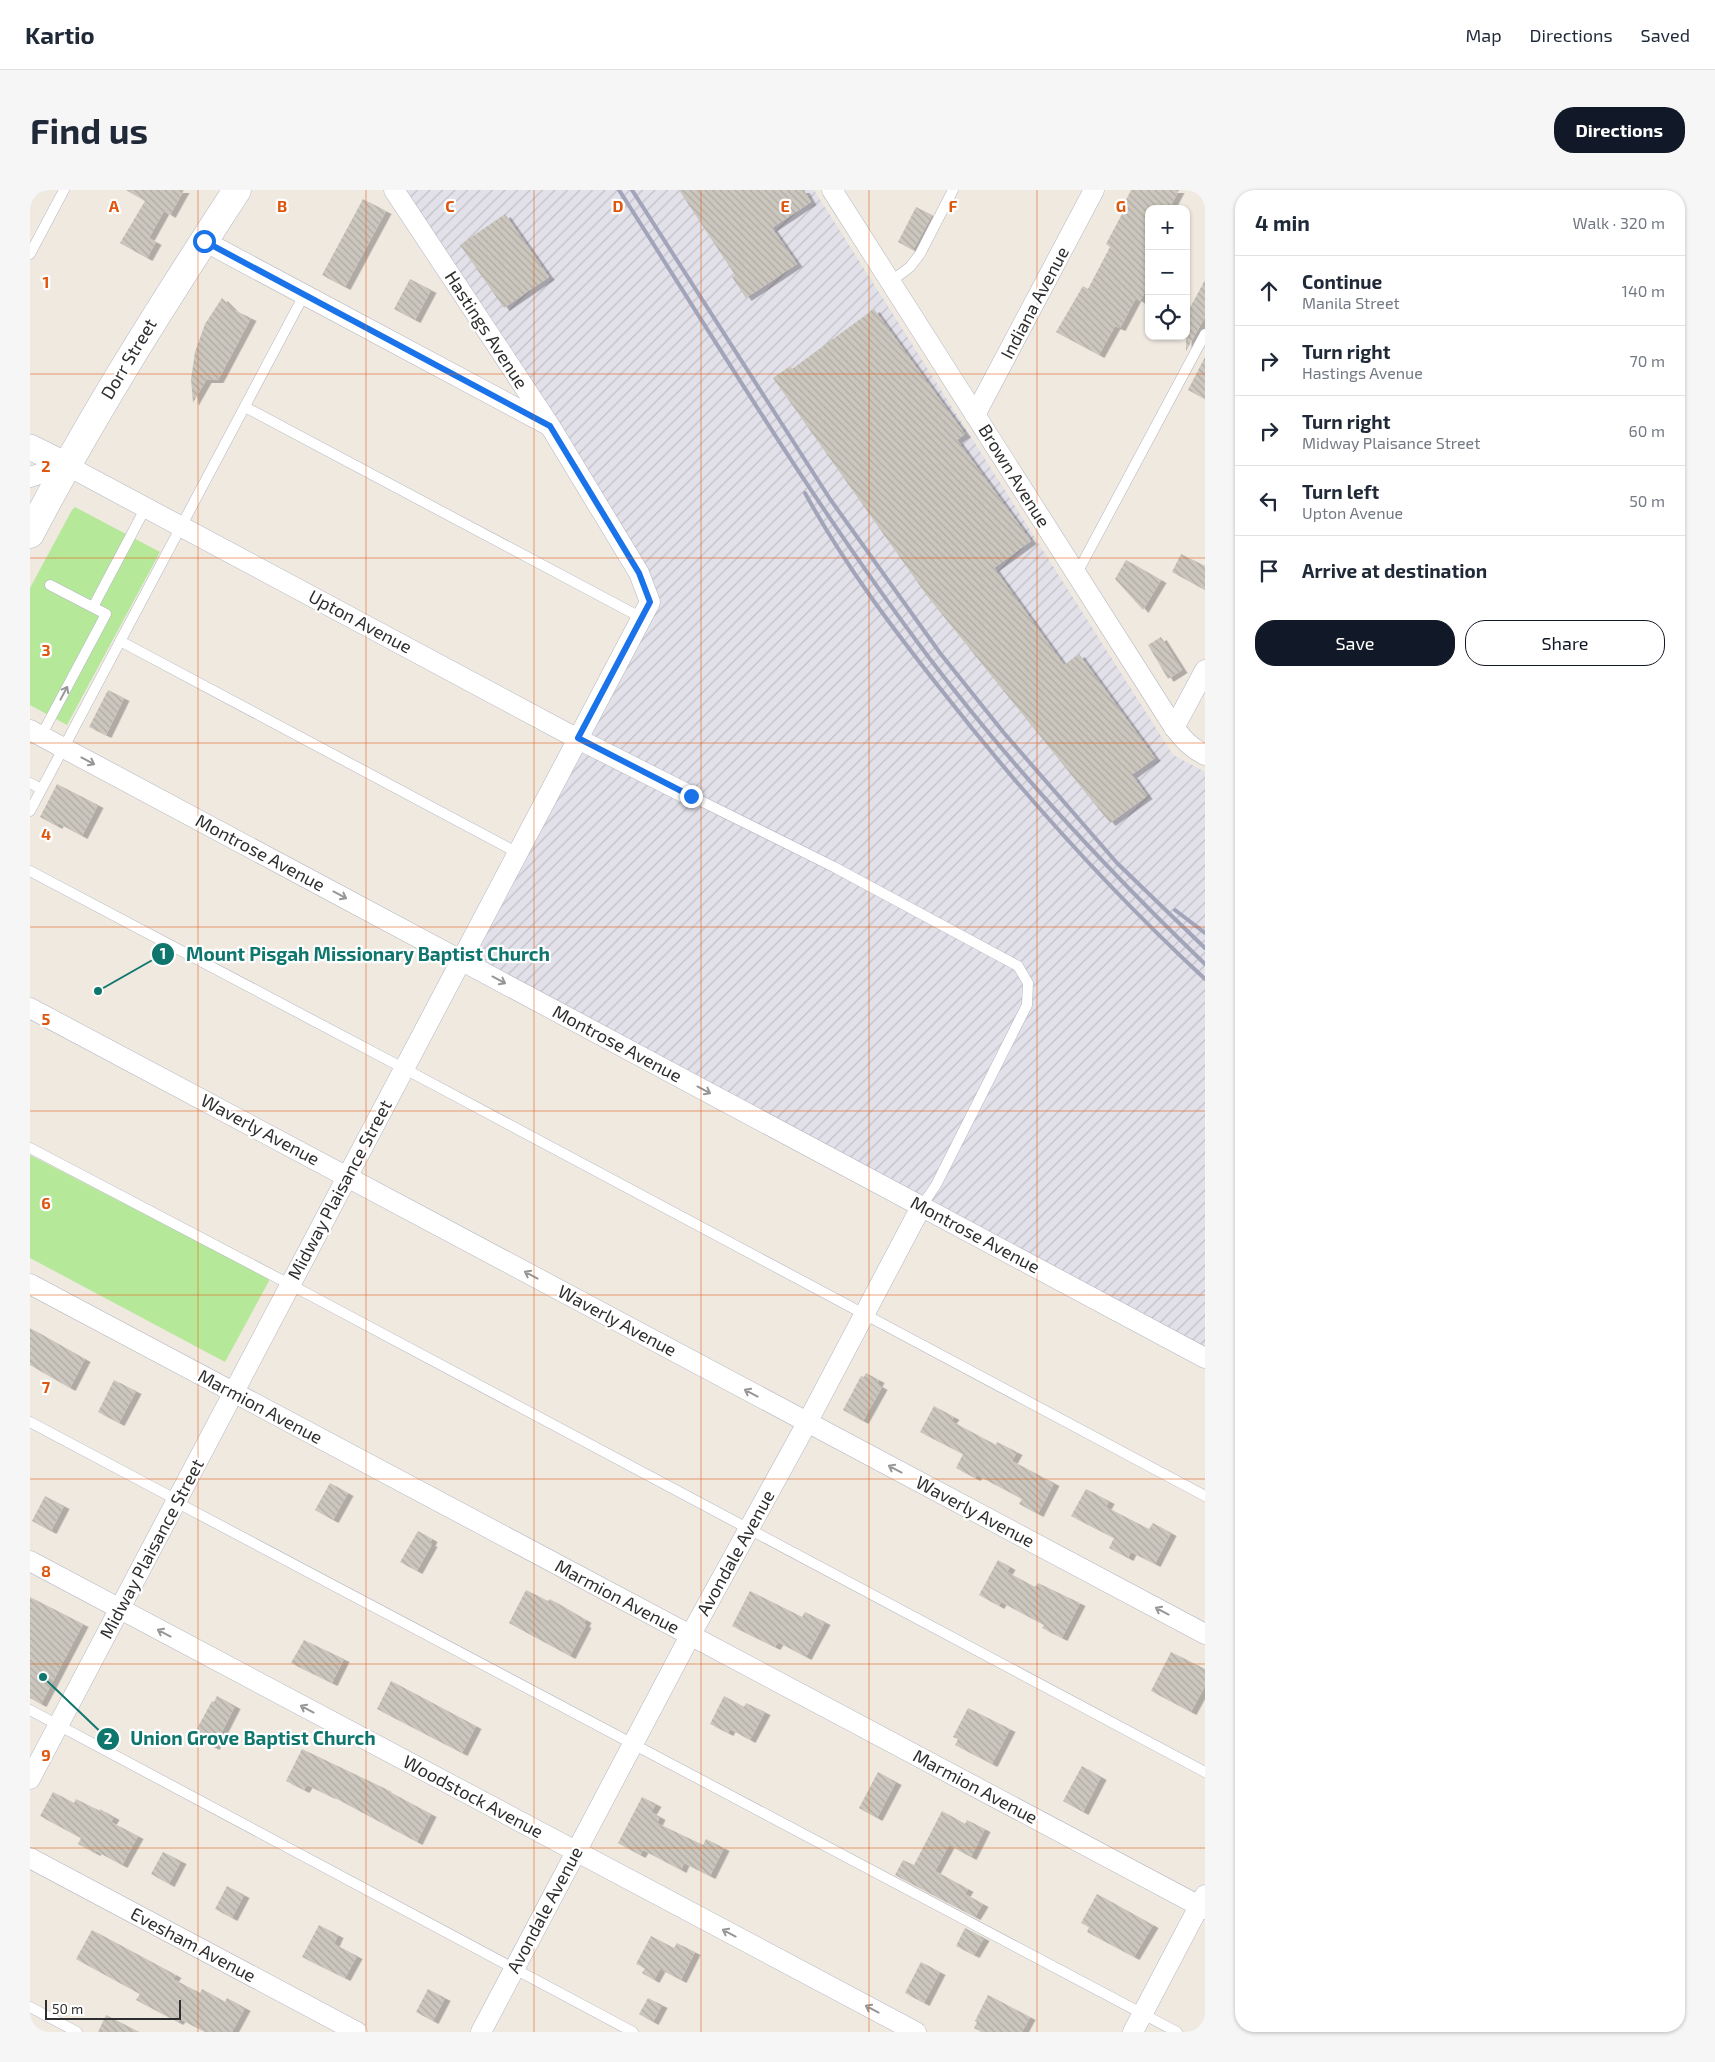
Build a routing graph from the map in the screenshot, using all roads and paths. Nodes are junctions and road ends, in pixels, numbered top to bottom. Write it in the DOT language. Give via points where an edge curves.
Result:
graph roads {
  1 [pos="64,190"];
  2 [pos="237,190"];
  3 [pos="394,190"];
  4 [pos="832,190"];
  5 [pos="953,190"];
  6 [pos="1094,190"];
  7 [pos="204,241"];
  8 [pos="30,254"];
  9 [pos="890,282"];
  10 [pos="304,295"];
  11 [pos="1205,334"];
  12 [pos="245,406"];
  13 [pos="975,415"];
  14 [pos="550,426"];
  15 [pos="30,447"];
  16 [pos="66,465"];
  17 [pos="30,477"];
  18 [pos="146,507"];
  19 [pos="181,526"];
  20 [pos="30,534"];
  21 [pos="1076,575"];
  22 [pos="50,586"];
  23 [pos="93,608"];
  24 [pos="646,610"];
  25 [pos="120,641"];
  26 [pos="1205,670"];
  27 [pos="1174,728"];
  28 [pos="36,733"];
  29 [pos="578,738"];
  30 [pos="63,748"];
  31 [pos="1205,755"];
  32 [pos="30,783"];
  33 [pos="41,789"];
  34 [pos="691,796"];
  35 [pos="30,811"];
  36 [pos="518,853"];
  37 [pos="30,871"];
  38 [pos="462,960"];
  39 [pos="30,1008"];
  40 [pos="405,1068"];
  41 [pos="30,1148"];
  42 [pos="348,1177"];
  43 [pos="921,1207"];
  44 [pos="30,1284"];
  45 [pos="291,1285"];
  46 [pos="865,1314"];
  47 [pos="1205,1358"];
  48 [pos="234,1393"];
  49 [pos="30,1422"];
  50 [pos="807,1423"];
  51 [pos="1205,1496"];
  52 [pos="177,1501"];
  53 [pos="749,1529"];
  54 [pos="30,1561"];
  55 [pos="120,1609"];
  56 [pos="1205,1634"];
  57 [pos="690,1636"];
  58 [pos="30,1710"];
  59 [pos="59,1725"];
  60 [pos="633,1743"];
  61 [pos="1205,1772"];
  62 [pos="30,1779"];
  63 [pos="576,1851"];
  64 [pos="30,1858"];
  65 [pos="1203,1904"];
  66 [pos="514,1969"];
  67 [pos="30,2007"];
  68 [pos="1143,2014"];
  69 [pos="77,2032"];
  70 [pos="356,2032"];
  71 [pos="481,2032"];
  72 [pos="633,2032"];
  73 [pos="916,2032"];
  74 [pos="1133,2032"];
  75 [pos="1177,2032"];
  1 -- 8 [label="lane"];
  2 -- 7 [label="main road, Dorr Street"];
  3 -- 14 [label="street, Hastings Avenue"];
  4 -- 9 [label="street, Brown Avenue"];
  5 -- 9 [label="lane" via="920,254 910,267"];
  6 -- 13 [label="street, Indiana Avenue"];
  7 -- 10 [label="street"];
  7 -- 16 [label="main road, Dorr Street" via="139,341"];
  9 -- 13 [label="street, Brown Avenue"];
  10 -- 12 [label="lane"];
  10 -- 14 [label="street"];
  11 -- 21 [label="lane"];
  12 -- 19 [label="lane"];
  12 -- 24 [label="lane"];
  13 -- 21 [label="street, Brown Avenue"];
  14 -- 24 [label="street, Hastings Avenue" via="639,573"];
  15 -- 16 [label="street, Upton Avenue"];
  16 -- 17 [label="street"];
  16 -- 18 [label="street, Upton Avenue"];
  16 -- 20 [label="main road, Dorr Street"];
  18 -- 19 [label="street, Upton Avenue"];
  18 -- 23 [label="lane"];
  19 -- 25 [label="lane"];
  19 -- 29 [label="street, Upton Avenue"];
  21 -- 27 [label="street, Brown Avenue"];
  22 -- 23 [label="lane"];
  28 -- 23 [label="lane, one-way" via="106,614"];
  24 -- 29 [label="street, Midway Plaisance Street"];
  25 -- 30 [label="lane"];
  25 -- 36 [label="lane"];
  26 -- 27 [label="street"];
  27 -- 31 [label="street, Brown Avenue" via="1193,749"];
  28 -- 30 [label="street, Montrose Avenue"];
  29 -- 34 [label="street, Upton Avenue"];
  29 -- 36 [label="street, Midway Plaisance Street"];
  30 -- 33 [label="lane"];
  30 -- 38 [label="street, Montrose Avenue, one-way"];
  32 -- 33 [label="lane"];
  33 -- 35 [label="lane"];
  34 -- 43 [label="lane" via="834,867 1018,966 1028,983 1027,1005 936,1185"];
  36 -- 38 [label="street, Midway Plaisance Street"];
  37 -- 40 [label="lane"];
  38 -- 40 [label="street, Midway Plaisance Street"];
  38 -- 43 [label="street, Montrose Avenue, one-way"];
  39 -- 42 [label="street, Waverly Avenue"];
  40 -- 42 [label="street, Midway Plaisance Street"];
  40 -- 46 [label="lane"];
  41 -- 45 [label="lane"];
  42 -- 45 [label="street, Midway Plaisance Street"];
  50 -- 42 [label="street, Waverly Avenue, one-way"];
  43 -- 46 [label="street, Avondale Avenue"];
  43 -- 47 [label="street, Montrose Avenue"];
  44 -- 48 [label="street, Marmion Avenue"];
  45 -- 48 [label="street, Midway Plaisance Street"];
  45 -- 53 [label="lane"];
  46 -- 50 [label="street, Avondale Avenue"];
  46 -- 51 [label="lane"];
  48 -- 52 [label="street, Midway Plaisance Street"];
  48 -- 57 [label="street, Marmion Avenue"];
  49 -- 52 [label="lane"];
  50 -- 53 [label="street, Avondale Avenue"];
  56 -- 50 [label="street, Waverly Avenue, one-way"];
  52 -- 55 [label="street, Midway Plaisance Street"];
  52 -- 60 [label="lane"];
  53 -- 57 [label="street, Avondale Avenue"];
  53 -- 61 [label="lane"];
  54 -- 55 [label="street, Woodstock Avenue"];
  55 -- 59 [label="street, Midway Plaisance Street"];
  63 -- 55 [label="street, Woodstock Avenue, one-way"];
  57 -- 60 [label="street, Avondale Avenue"];
  57 -- 65 [label="street, Marmion Avenue"];
  58 -- 59 [label="lane"];
  59 -- 62 [label="street, Midway Plaisance Street"];
  59 -- 66 [label="lane"];
  60 -- 63 [label="street, Avondale Avenue"];
  60 -- 68 [label="lane"];
  63 -- 66 [label="street, Avondale Avenue"];
  73 -- 63 [label="street, Woodstock Avenue, one-way"];
  64 -- 70 [label="street, Evesham Avenue"];
  65 -- 68 [label="street"];
  66 -- 71 [label="street, Avondale Avenue"];
  66 -- 72 [label="lane"];
  67 -- 69 [label="lane"];
  68 -- 74 [label="street"];
  68 -- 75 [label="lane"];
}
